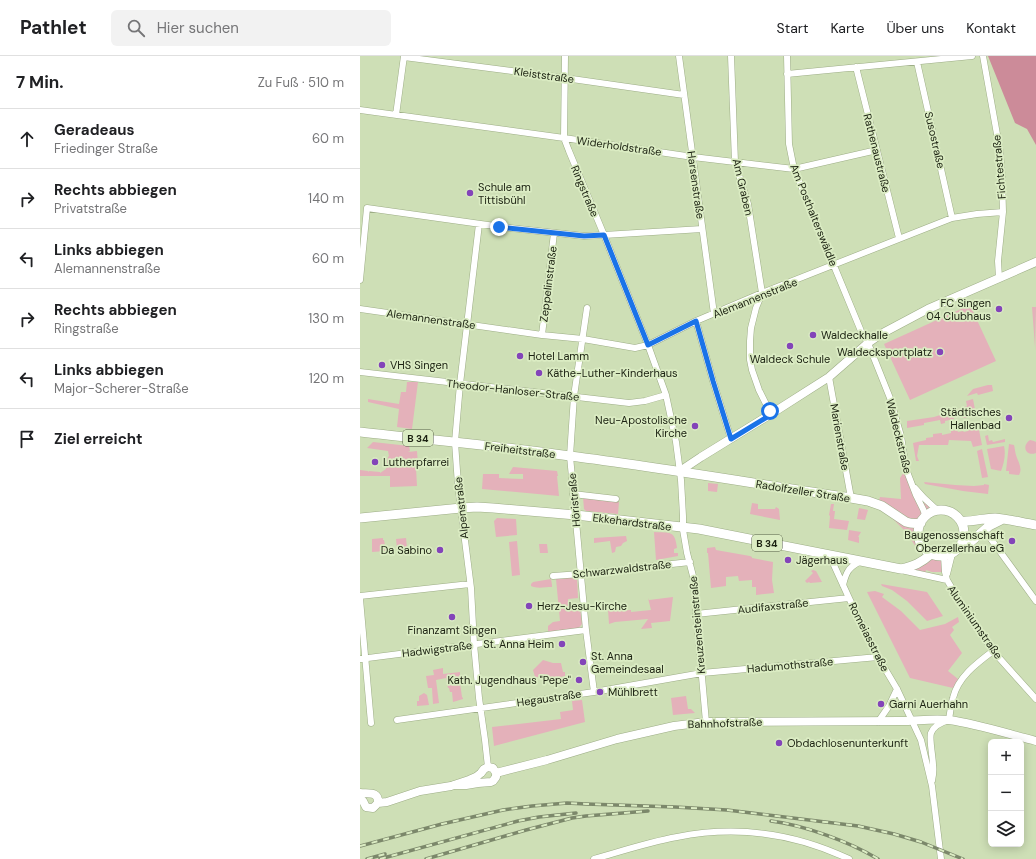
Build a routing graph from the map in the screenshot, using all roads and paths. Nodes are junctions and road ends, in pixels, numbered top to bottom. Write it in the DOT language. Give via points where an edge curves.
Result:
graph roads {
  1 [pos="404,56"];
  2 [pos="565,56"];
  3 [pos="679,56"];
  4 [pos="731,56"];
  5 [pos="787,56"];
  6 [pos="883,56"];
  7 [pos="972,56"];
  8 [pos="983,56"];
  9 [pos="917,62"];
  10 [pos="884,64"];
  11 [pos="856,67"];
  12 [pos="787,74"];
  13 [pos="565,78"];
  14 [pos="684,95"];
  15 [pos="360,110"];
  16 [pos="396,115"];
  17 [pos="564,138"];
  18 [pos="877,150"];
  19 [pos="693,157"];
  20 [pos="735,162"];
  21 [pos="794,169"];
  22 [pos="1002,212"];
  23 [pos="952,218"];
  24 [pos="479,224"];
  25 [pos="702,229"];
  26 [pos="554,233"];
  27 [pos="604,235"];
  28 [pos="899,238"];
  29 [pos="1036,262"];
  30 [pos="834,265"];
  31 [pos="999,278"];
  32 [pos="360,280"];
  33 [pos="762,293"];
  34 [pos="587,308"];
  35 [pos="360,309"];
  36 [pos="714,314"];
  37 [pos="696,321"];
  38 [pos="468,324"];
  39 [pos="542,335"];
  40 [pos="583,339"];
  41 [pos="868,343"];
  42 [pos="648,345"];
  43 [pos="360,372"];
  44 [pos="829,377"];
  45 [pos="460,384"];
  46 [pos="666,395"];
  47 [pos="574,396"];
  48 [pos="772,414"];
  49 [pos="360,432"];
  50 [pos="731,439"];
  51 [pos="455,442"];
  52 [pos="570,456"];
  53 [pos="698,459"];
  54 [pos="680,471"];
  55 [pos="701,475"];
  56 [pos="912,484"];
  57 [pos="573,494"];
  58 [pos="851,498"];
  59 [pos="616,499"];
  60 [pos="461,508"];
  61 [pos="938,511"];
  62 [pos="576,515"];
  63 [pos="360,518"];
  64 [pos="1004,519"];
  65 [pos="923,520"];
  66 [pos="961,521"];
  67 [pos="1036,525"];
  68 [pos="683,528"];
  69 [pos="981,533"];
  70 [pos="951,553"];
  71 [pos="930,554"];
  72 [pos="834,556"];
  73 [pos="690,562"];
  74 [pos="859,562"];
  75 [pos="900,569"];
  76 [pos="581,574"];
  77 [pos="554,576"];
  78 [pos="947,580"];
  79 [pos="470,584"];
  80 [pos="844,585"];
  81 [pos="360,596"];
  82 [pos="849,598"];
  83 [pos="360,599"];
  84 [pos="1036,601"];
  85 [pos="696,614"];
  86 [pos="586,630"];
  87 [pos="474,644"];
  88 [pos="993,651"];
  89 [pos="878,657"];
  90 [pos="363,658"];
  91 [pos="702,673"];
  92 [pos="896,689"];
  93 [pos="594,692"];
  94 [pos="1036,699"];
  95 [pos="480,708"];
  96 [pos="397,720"];
  97 [pos="949,720"];
  98 [pos="912,721"];
  99 [pos="706,722"];
  100 [pos="878,722"];
  101 [pos="372,724"];
  102 [pos="1036,741"];
  103 [pos="484,770"];
  104 [pos="496,772"];
  105 [pos="486,782"];
  106 [pos="454,785"];
  107 [pos="932,786"];
  108 [pos="363,797"];
  109 [pos="378,803"];
  110 [pos="594,859"];
  111 [pos="849,859"];
  112 [pos="941,859"];
  1 -- 13 [label="street, Kleiststraße"];
  1 -- 16 [label="street"];
  2 -- 13 [label="street"];
  3 -- 14 [label="street, Harsenstraße"];
  4 -- 20 [label="street, Am Graben"];
  5 -- 12 [label="street, Am Posthalterswäldle"];
  6 -- 10 [label="street"];
  7 -- 9 [label="street"];
  8 -- 22 [label="street, Fichtestraße" via="1000,151"];
  9 -- 10 [label="street"];
  9 -- 23 [label="street, Susostraße"];
  10 -- 11 [label="street"];
  11 -- 12 [label="street"];
  11 -- 18 [label="street, Rathenaustraße"];
  12 -- 21 [label="street, Am Posthalterswäldle" via="789,144"];
  13 -- 14 [label="street, Kleiststraße"];
  13 -- 17 [label="street"];
  14 -- 19 [label="street, Harsenstraße"];
  15 -- 16 [label="street, Widerholdstraße"];
  16 -- 17 [label="street, Widerholdstraße"];
  17 -- 19 [label="street, Widerholdstraße"];
  17 -- 27 [label="street, Ringstraße"];
  18 -- 21 [label="street, Widerholdstraße"];
  18 -- 28 [label="street, Rathenaustraße"];
  19 -- 20 [label="street, Widerholdstraße"];
  19 -- 25 [label="street, Harsenstraße"];
  20 -- 21 [label="street, Widerholdstraße"];
  20 -- 33 [label="street, Am Graben" via="748,204"];
  21 -- 30 [label="street, Am Posthalterswäldle"];
  22 -- 23 [label="street, Alemannenstraße"];
  22 -- 31 [label="street, Fichtestraße"];
  23 -- 28 [label="street, Alemannenstraße"];
  24 -- 26 [label="street"];
  24 -- 32 [label="street" via="367,208"];
  24 -- 38 [label="street, Alpenstraße"];
  25 -- 27 [label="street"];
  25 -- 36 [label="street, Harsenstraße"];
  26 -- 27 [label="street"];
  26 -- 39 [label="street, Zeppelinstraße"];
  27 -- 42 [label="street, Ringstraße"];
  28 -- 30 [label="street, Alemannenstraße"];
  29 -- 31 [label="street"];
  30 -- 33 [label="street, Alemannenstraße"];
  30 -- 41 [label="street, Am Posthalterswäldle"];
  31 -- 41 [label="street" via="928,309"];
  33 -- 36 [label="street, Alemannenstraße"];
  33 -- 48 [label="street" via="753,320 749,350 759,390"];
  34 -- 40 [label="street, Höristraße"];
  35 -- 38 [label="street, Alemannenstraße"];
  36 -- 37 [label="street, Alemannenstraße"];
  37 -- 42 [label="street, Alemannenstraße"];
  37 -- 50 [label="street"];
  38 -- 39 [label="street, Alemannenstraße"];
  38 -- 45 [label="street, Alpenstraße"];
  39 -- 40 [label="street, Alemannenstraße"];
  40 -- 42 [label="street, Alemannenstraße" via="635,348"];
  40 -- 47 [label="street, Höristraße"];
  41 -- 44 [label="street"];
  41 -- 56 [label="street, Waldeckstraße" via="890,398 901,436 906,469"];
  42 -- 46 [label="street, Ringstraße"];
  43 -- 45 [label="street, Theodor-Hanloser-Straße"];
  44 -- 48 [label="street"];
  44 -- 58 [label="street, Marienstraße"];
  45 -- 47 [label="street, Theodor-Hanloser-Straße"];
  45 -- 51 [label="street, Alpenstraße"];
  46 -- 47 [label="street, Theodor-Hanloser-Straße" via="628,403"];
  46 -- 54 [label="street, Ringstraße"];
  47 -- 52 [label="street, Höristraße"];
  48 -- 50 [label="street"];
  49 -- 51 [label="main road, Freiheitstraße / B 34"];
  50 -- 53 [label="street"];
  51 -- 52 [label="main road, Freiheitstraße / B 34"];
  51 -- 60 [label="street, Alpenstraße"];
  52 -- 54 [label="main road, Freiheitstraße / B 34"];
  52 -- 57 [label="street, Höristraße"];
  53 -- 54 [label="street"];
  53 -- 55 [label="street"];
  54 -- 55 [label="main road, Radolfzeller Straße / B 34"];
  54 -- 68 [label="street, Ringstraße"];
  55 -- 58 [label="main road, Radolfzeller Straße / B 34"];
  56 -- 61 [label="street, Waldeckstraße"];
  56 -- 65 [label="street, Waldeckstraße" via="924,509"];
  57 -- 59 [label="street"];
  57 -- 62 [label="street, Höristraße"];
  58 -- 65 [label="main road, Radolfzeller Straße / B 34" via="878,504 911,524"];
  60 -- 62 [label="main road, Ekkehardstraße / B 34"];
  60 -- 63 [label="main road, Ekkehardstraße / B 34"];
  60 -- 79 [label="street, Alpenstraße"];
  61 -- 65 [label="main road"];
  61 -- 66 [label="main road" via="951,513"];
  62 -- 68 [label="main road, Ekkehardstraße / B 34"];
  62 -- 76 [label="street, Höristraße"];
  64 -- 66 [label="main road"];
  64 -- 67 [label="main road"];
  64 -- 69 [label="main road"];
  65 -- 71 [label="main road" via="919,537 921,544"];
  66 -- 70 [label="main road" via="964,529 963,542"];
  68 -- 72 [label="main road, Ekkehardstraße / B 34"];
  68 -- 73 [label="street, Kreuzensteinstraße"];
  69 -- 70 [label="main road" via="967,545"];
  69 -- 84 [label="street" via="988,535"];
  70 -- 71 [label="main road" via="937,556"];
  70 -- 78 [label="street, Aluminiumstraße" via="945,572"];
  71 -- 75 [label="main road, Ekkehardstraße / B 34" via="922,562"];
  72 -- 74 [label="main road, Ekkehardstraße / B 34"];
  72 -- 80 [label="street, Romeiasstraße" via="833,563"];
  73 -- 76 [label="street, Schwarzwaldstraße"];
  73 -- 85 [label="street, Kreuzensteinstraße"];
  74 -- 75 [label="main road, Ekkehardstraße / B 34"];
  74 -- 80 [label="street" via="851,566 845,575"];
  75 -- 78 [label="street, Ekkehardstraße"];
  76 -- 77 [label="street, Schwarzwaldstraße"];
  76 -- 86 [label="street, Höristraße"];
  78 -- 88 [label="street, Aluminiumstraße"];
  79 -- 81 [label="street"];
  79 -- 87 [label="street, Alpenstraße"];
  80 -- 82 [label="street, Romeiasstraße"];
  82 -- 85 [label="street, Audifaxstraße"];
  82 -- 89 [label="street, Romeiasstraße"];
  83 -- 90 [label="street"];
  85 -- 91 [label="street, Kreuzensteinstraße"];
  86 -- 87 [label="street, Hadwigstraße"];
  86 -- 93 [label="street, Höristraße"];
  87 -- 90 [label="street, Hadwigstraße"];
  87 -- 95 [label="street, Alpenstraße"];
  88 -- 94 [label="street, Aluminiumstraße"];
  88 -- 97 [label="street" via="959,683 953,697"];
  89 -- 91 [label="street, Hadumothstraße"];
  89 -- 92 [label="street, Romeiasstraße"];
  90 -- 101 [label="street"];
  91 -- 93 [label="street, Hegaustraße"];
  91 -- 99 [label="street, Kreuzensteinstraße"];
  92 -- 98 [label="street, Romeiasstraße"];
  92 -- 100 [label="street"];
  93 -- 95 [label="street, Hegaustraße"];
  95 -- 96 [label="street, Hegaustraße"];
  95 -- 103 [label="street, Alpenstraße" via="485,740"];
  97 -- 98 [label="street, Bahnhofstraße"];
  97 -- 102 [label="street"];
  97 -- 107 [label="street, Romeiasstraße" via="935,727 931,733 934,767"];
  98 -- 100 [label="street, Bahnhofstraße"];
  98 -- 107 [label="street, Romeiasstraße" via="921,740"];
  99 -- 100 [label="street, Bahnhofstraße"];
  99 -- 104 [label="street, Bahnhofstraße" via="674,726"];
  103 -- 104 [label="street" via="493,768"];
  103 -- 105 [label="street" via="482,780"];
  103 -- 106 [label="street" via="476,777"];
  104 -- 105 [label="street" via="493,781"];
  105 -- 106 [label="street"];
  106 -- 109 [label="street"];
  107 -- 112 [label="street, Romeiasstraße"];
  108 -- 109 [label="street" via="375,795"];
  108 -- 109 [label="street" via="366,807 375,807"];
  110 -- 111 [label="street" via="677,837 718,832 768,833 810,843"];
}
